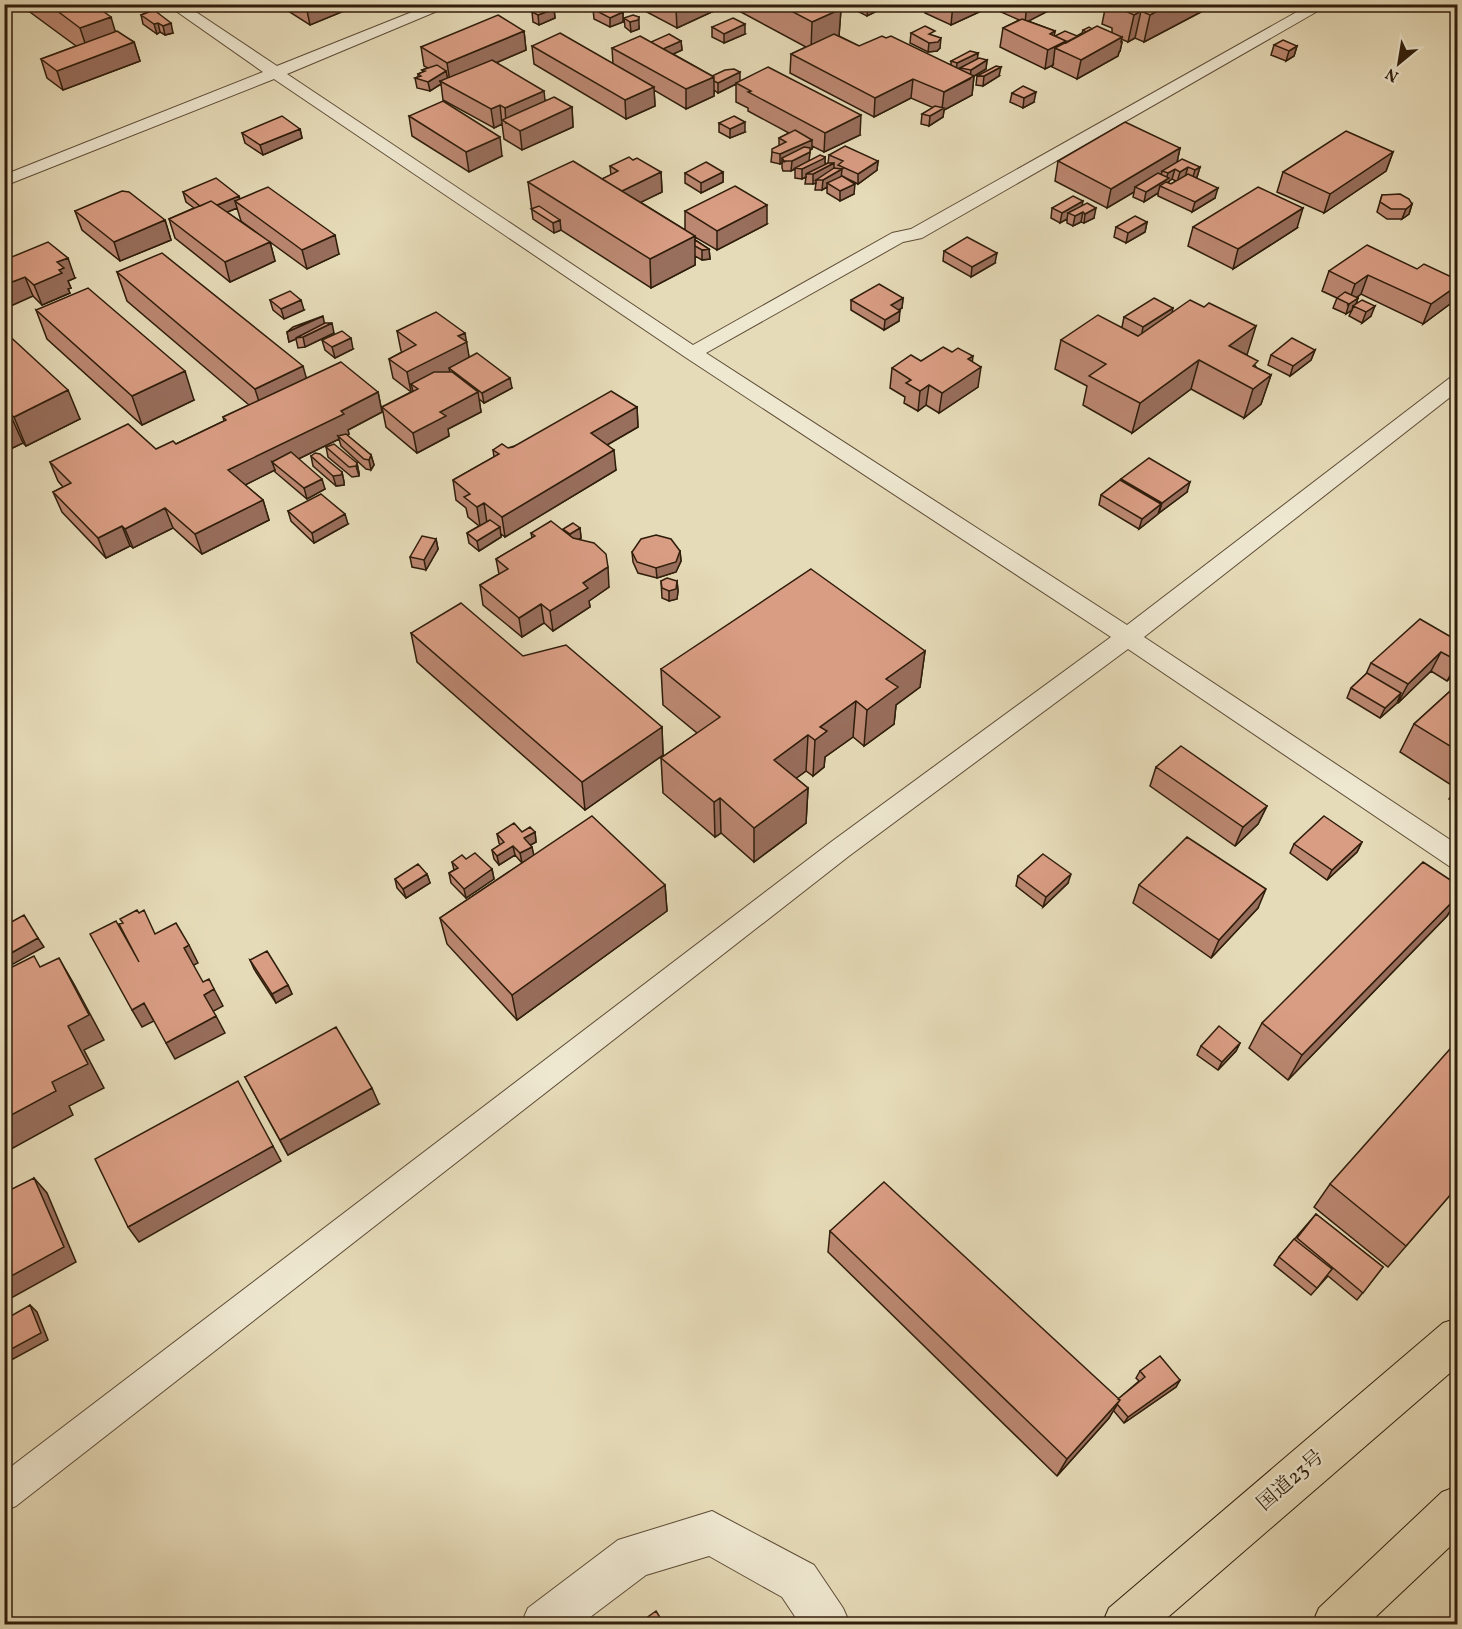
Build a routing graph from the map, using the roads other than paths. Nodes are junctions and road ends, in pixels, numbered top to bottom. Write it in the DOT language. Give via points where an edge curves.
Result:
graph roads {
  1 [pos="173,4"];
  2 [pos="447,4"];
  3 [pos="1323,4"];
  4 [pos="275,74"];
  5 [pos="4,181"];
  6 [pos="692,353"];
  7 [pos="1458,381"];
  8 [pos="1128,637"];
  9 [pos="1458,859"];
  10 [pos="1458,1338"];
  11 [pos="4,1494"];
  12 [pos="1452,1523"];
  13 [pos="544,1624"];
  14 [pos="827,1624"];
  15 [pos="1125,1624"];
  16 [pos="1335,1624"];
  1 -- 4 [label="lane"];
  2 -- 4 [label="lane"];
  3 -- 6 [label="lane" via="916,234 898,237"];
  4 -- 5 [label="lane"];
  4 -- 6 [label="lane"];
  6 -- 8 [label="lane"];
  7 -- 8 [label="lane"];
  8 -- 9 [label="lane"];
  8 -- 11 [label="lane" via="830,857"];
  10 -- 15 [label="highway, 国道23号"];
  12 -- 16 [label="highway"];
  13 -- 14 [label="street" via="634,1556 711,1533 798,1581"];
}
